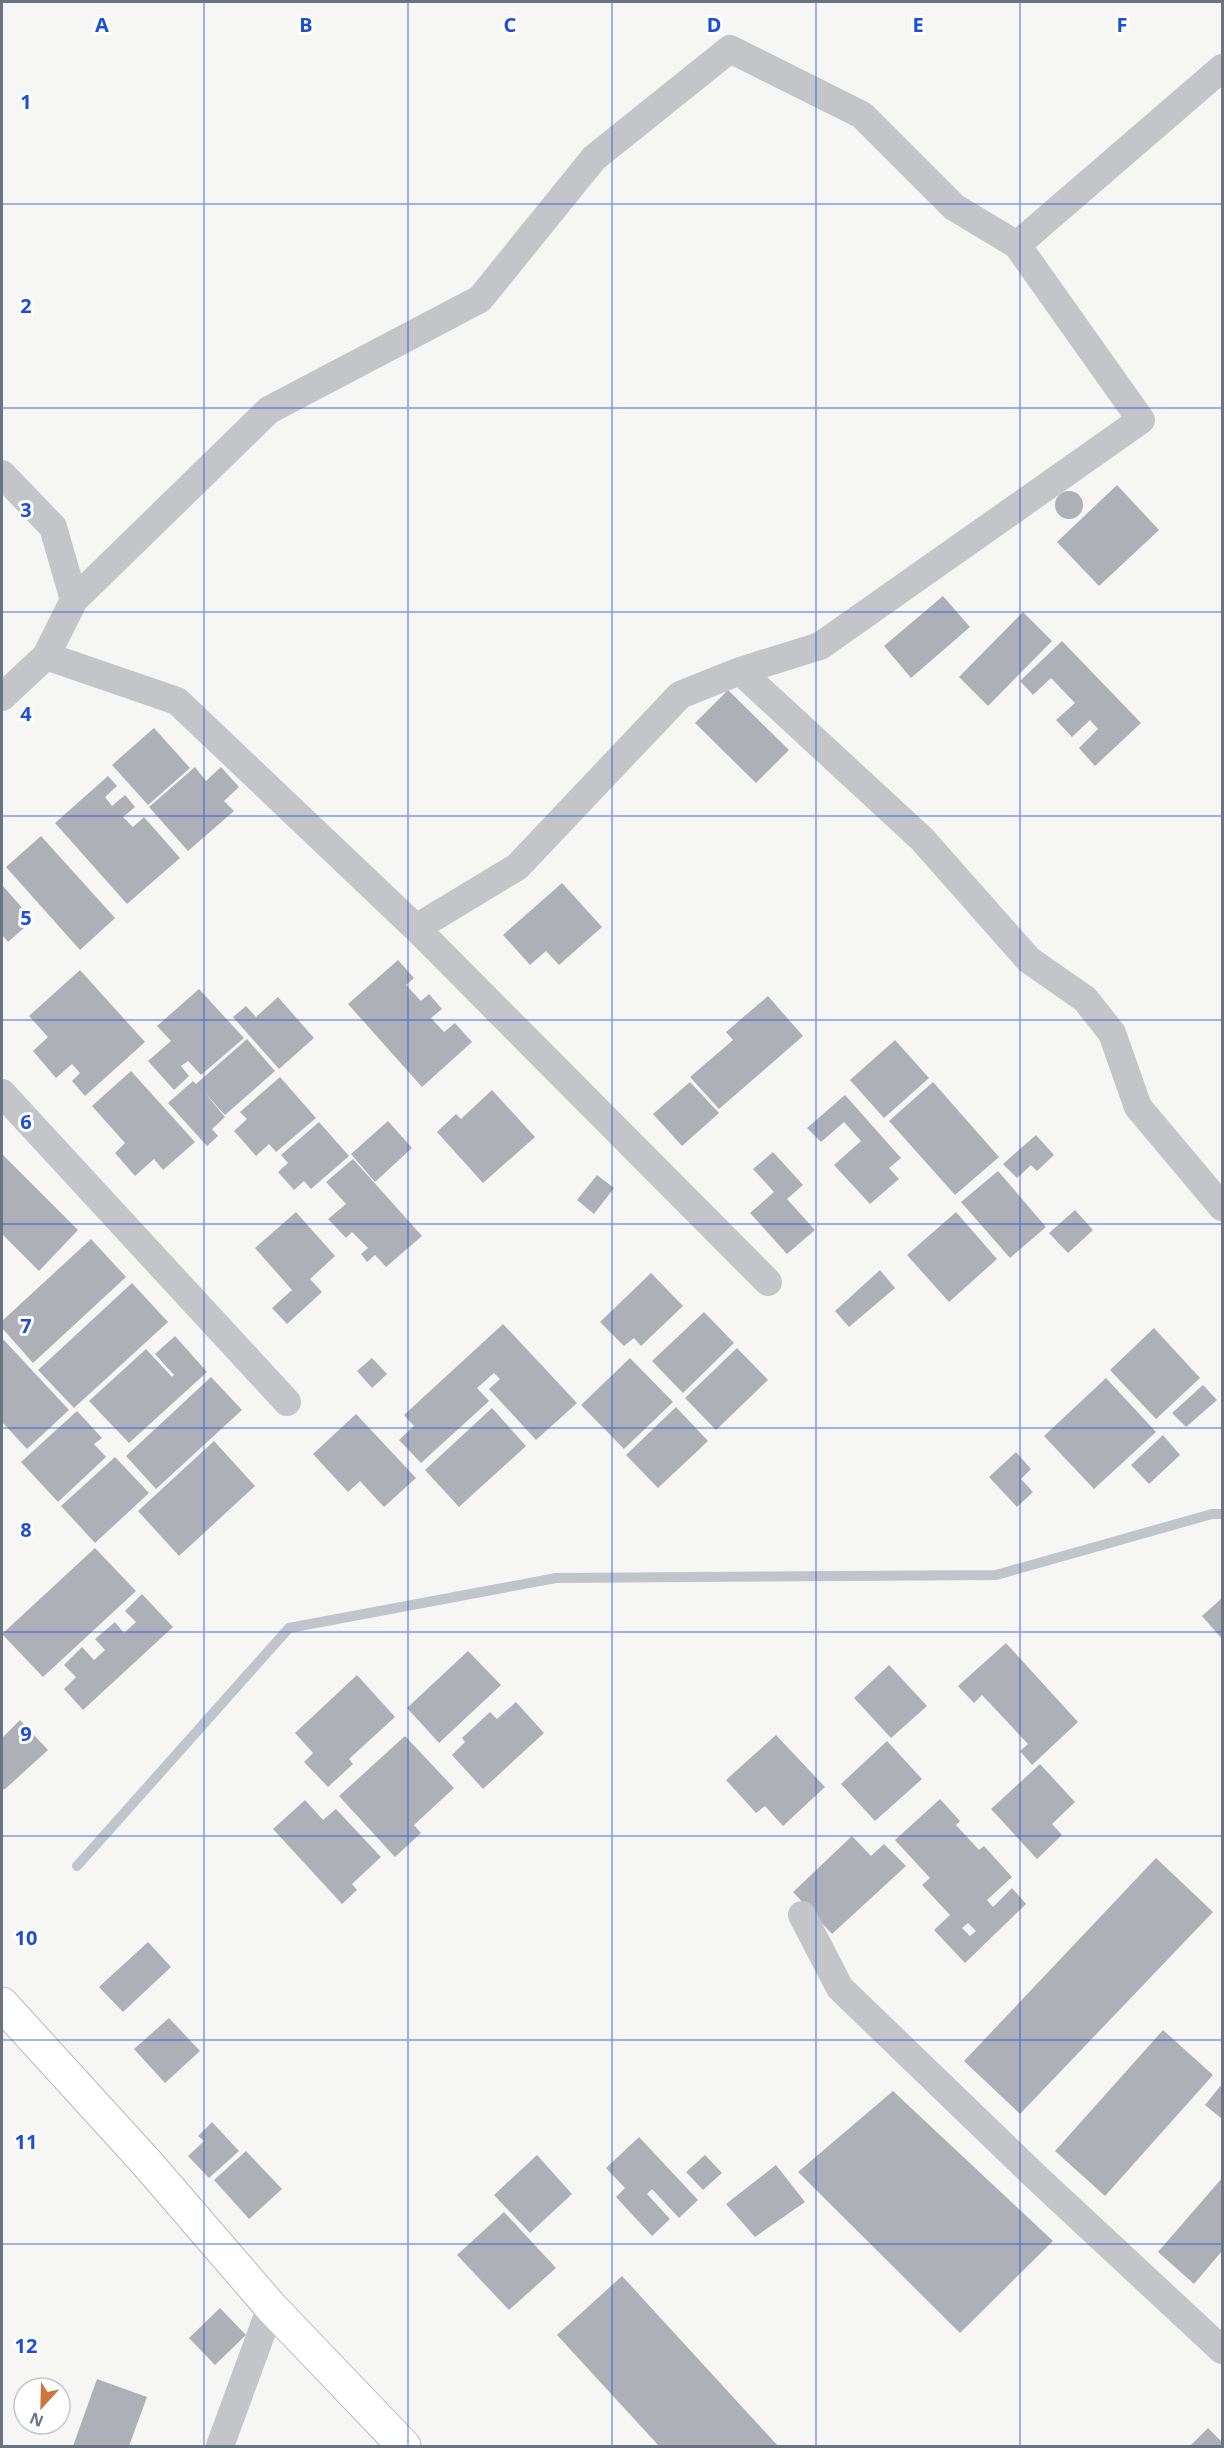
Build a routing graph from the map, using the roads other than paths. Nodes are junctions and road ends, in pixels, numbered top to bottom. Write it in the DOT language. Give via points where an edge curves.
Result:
graph roads {
  1 [pos="1222,68"];
  2 [pos="1017,245"];
  3 [pos="2,474"];
  4 [pos="74,600"];
  5 [pos="46,656"];
  6 [pos="740,671"];
  7 [pos="2,697"];
  8 [pos="417,928"];
  9 [pos="2,1093"];
  10 [pos="1222,1207"];
  11 [pos="768,1282"];
  12 [pos="287,1402"];
  13 [pos="802,1915"];
  14 [pos="2,2004"];
  15 [pos="271,2307"];
  16 [pos="1222,2350"];
  17 [pos="220,2446"];
  18 [pos="404,2446"];
  1 -- 2 [label="street"];
  2 -- 4 [label="street" via="954,207 862,115 730,49 594,158 480,299 269,410"];
  2 -- 6 [label="street" via="1141,420 820,646"];
  3 -- 4 [label="street" via="54,527"];
  4 -- 5 [label="street"];
  5 -- 7 [label="street"];
  5 -- 8 [label="street" via="177,701"];
  6 -- 8 [label="street" via="680,695 517,867"];
  6 -- 10 [label="street" via="922,839 1029,960 1085,999 1112,1033 1138,1107"];
  8 -- 11 [label="street"];
  9 -- 12 [label="street"];
  13 -- 16 [label="street" via="840,1988"];
  14 -- 15 [label="street"];
  15 -- 17 [label="street"];
  15 -- 18 [label="street"];
}
